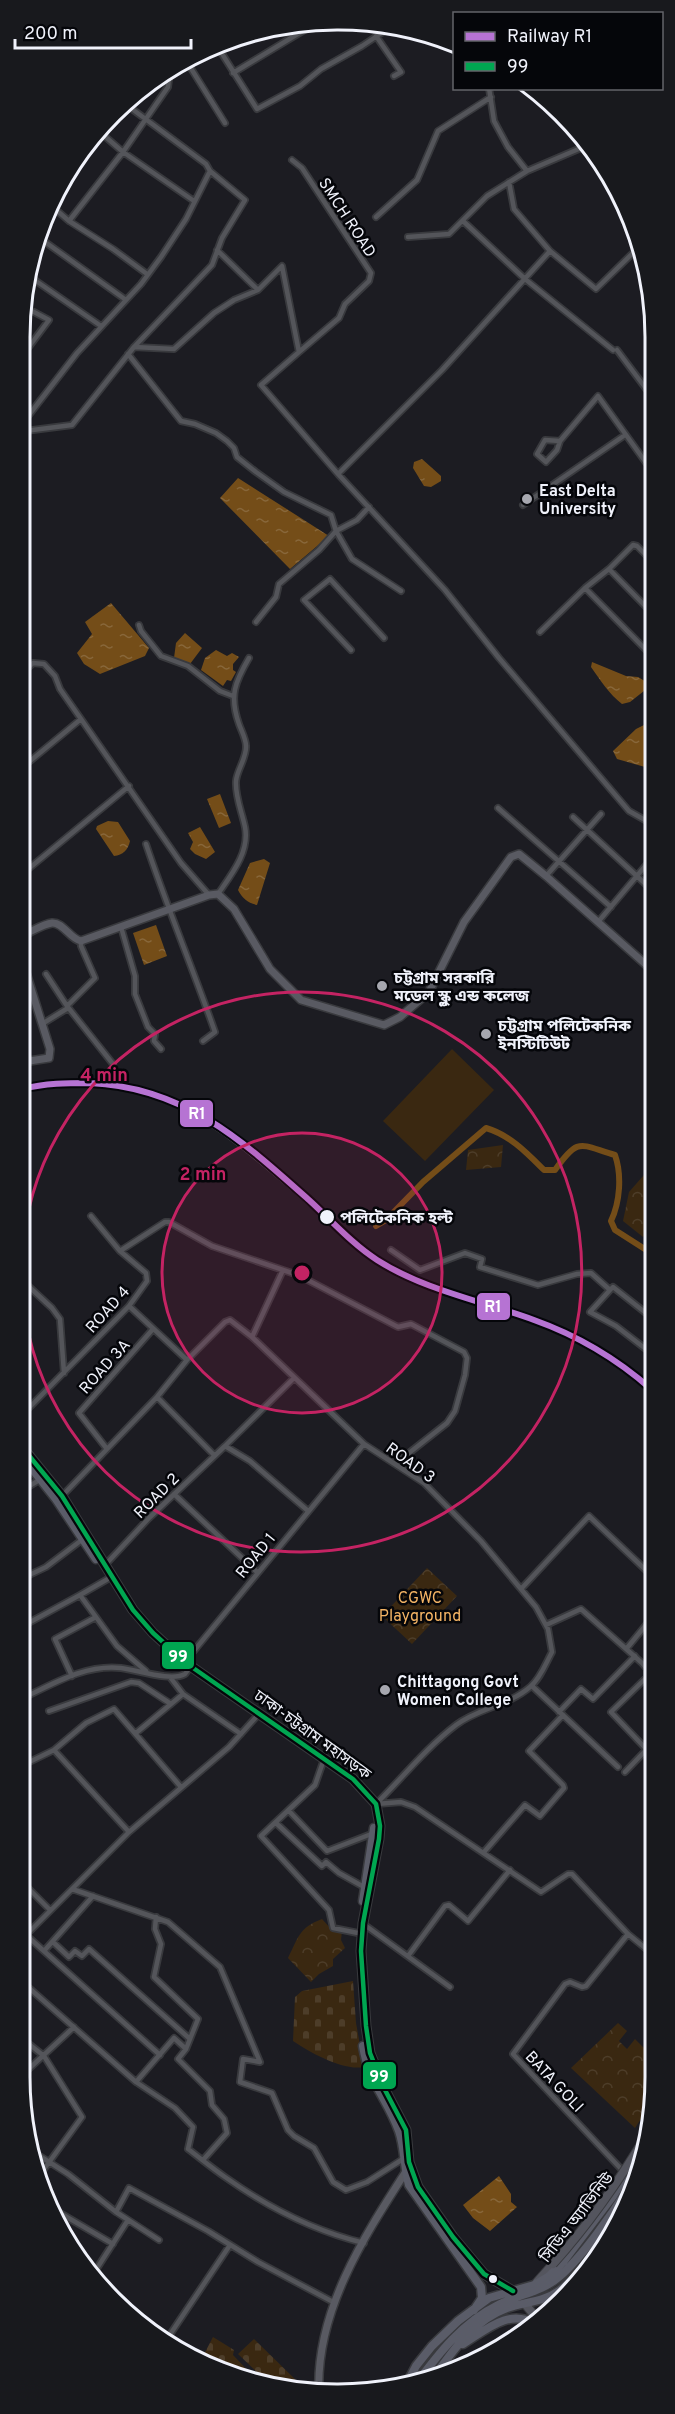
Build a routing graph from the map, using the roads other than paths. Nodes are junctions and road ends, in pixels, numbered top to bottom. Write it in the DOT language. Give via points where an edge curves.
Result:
graph roads {
  1 [pos="300,33"];
  2 [pos="379,33"];
  3 [pos="376,36"];
  4 [pos="221,53"];
  5 [pos="190,68"];
  6 [pos="233,73"];
  7 [pos="393,76"];
  8 [pos="169,81"];
  9 [pos="489,90"];
  10 [pos="491,97"];
  11 [pos="132,109"];
  12 [pos="146,119"];
  13 [pos="225,123"];
  14 [pos="105,136"];
  15 [pos="580,149"];
  16 [pos="123,152"];
  17 [pos="292,160"];
  18 [pos="210,171"];
  19 [pos="527,171"];
  20 [pos="509,182"];
  21 [pos="194,201"];
  22 [pos="58,210"];
  23 [pos="376,217"];
  24 [pos="69,221"];
  25 [pos="463,221"];
  26 [pos="408,237"];
  27 [pos="45,242"];
  28 [pos="217,250"];
  29 [pos="550,251"];
  30 [pos="633,253"];
  31 [pos="147,274"];
  32 [pos="525,279"];
  33 [pos="36,281"];
  34 [pos="258,290"];
  35 [pos="126,300"];
  36 [pos="32,311"];
  37 [pos="101,326"];
  38 [pos="30,345"];
  39 [pos="134,347"];
  40 [pos="299,352"];
  41 [pos="128,354"];
  42 [pos="645,388"];
  43 [pos="30,414"];
  44 [pos="30,430"];
  45 [pos="625,435"];
  46 [pos="560,441"];
  47 [pos="645,462"];
  48 [pos="338,474"];
  49 [pos="523,504"];
  50 [pos="369,507"];
  51 [pos="336,531"];
  52 [pos="645,554"];
  53 [pos="609,569"];
  54 [pos="585,588"];
  55 [pos="401,591"];
  56 [pos="645,606"];
  57 [pos="256,622"];
  58 [pos="139,625"];
  59 [pos="540,632"];
  60 [pos="384,638"];
  61 [pos="645,649"];
  62 [pos="351,650"];
  63 [pos="249,658"];
  64 [pos="30,666"];
  65 [pos="233,696"];
  66 [pos="81,719"];
  67 [pos="30,761"];
  68 [pos="129,786"];
  69 [pos="498,808"];
  70 [pos="602,814"];
  71 [pos="573,817"];
  72 [pos="645,820"];
  73 [pos="586,830"];
  74 [pos="146,844"];
  75 [pos="559,861"];
  76 [pos="645,867"];
  77 [pos="30,868"];
  78 [pos="546,876"];
  79 [pos="637,877"];
  80 [pos="645,884"];
  81 [pos="218,894"];
  82 [pos="209,895"];
  83 [pos="611,907"];
  84 [pos="168,910"];
  85 [pos="598,922"];
  86 [pos="121,927"];
  87 [pos="30,932"];
  88 [pos="81,941"];
  89 [pos="645,964"];
  90 [pos="46,974"];
  91 [pos="30,985"];
  92 [pos="68,1007"];
  93 [pos="42,1024"];
  94 [pos="203,1041"];
  95 [pos="161,1049"];
  96 [pos="30,1061"];
  97 [pos="113,1064"];
  98 [pos="91,1216"];
  99 [pos="391,1250"];
  100 [pos="120,1251"];
  101 [pos="283,1270"];
  102 [pos="30,1288"];
  103 [pos="610,1290"];
  104 [pos="129,1306"];
  105 [pos="645,1312"];
  106 [pos="153,1329"];
  107 [pos="252,1337"];
  108 [pos="645,1348"];
  109 [pos="187,1360"];
  110 [pos="64,1373"];
  111 [pos="294,1378"];
  112 [pos="157,1397"];
  113 [pos="30,1407"];
  114 [pos="364,1444"];
  115 [pos="225,1446"];
  116 [pos="107,1449"];
  117 [pos="214,1455"];
  118 [pos="30,1458"];
  119 [pos="30,1464"];
  120 [pos="395,1464"];
  121 [pos="44,1477"];
  122 [pos="30,1486"];
  123 [pos="174,1494"];
  124 [pos="62,1496"];
  125 [pos="307,1510"];
  126 [pos="83,1539"];
  127 [pos="106,1564"];
  128 [pos="645,1568"];
  129 [pos="257,1572"];
  130 [pos="30,1575"];
  131 [pos="111,1578"];
  132 [pos="521,1589"];
  133 [pos="80,1595"];
  134 [pos="96,1617"];
  135 [pos="30,1622"];
  136 [pos="546,1625"];
  137 [pos="645,1626"];
  138 [pos="627,1648"];
  139 [pos="635,1656"];
  140 [pos="187,1666"];
  141 [pos="645,1668"];
  142 [pos="146,1671"];
  143 [pos="72,1676"];
  144 [pos="170,1677"];
  145 [pos="645,1679"];
  146 [pos="532,1686"];
  147 [pos="183,1694"];
  148 [pos="30,1695"];
  149 [pos="171,1704"];
  150 [pos="49,1711"];
  151 [pos="561,1714"];
  152 [pos="257,1716"];
  153 [pos="136,1733"];
  154 [pos="241,1734"];
  155 [pos="645,1748"];
  156 [pos="54,1750"];
  157 [pos="645,1754"];
  158 [pos="323,1761"];
  159 [pos="30,1762"];
  160 [pos="618,1767"];
  161 [pos="626,1772"];
  162 [pos="181,1787"];
  163 [pos="376,1804"];
  164 [pos="288,1811"];
  165 [pos="276,1823"];
  166 [pos="129,1832"];
  167 [pos="374,1832"];
  168 [pos="484,1852"];
  169 [pos="510,1870"];
  170 [pos="365,1888"];
  171 [pos="72,1889"];
  172 [pos="30,1890"];
  173 [pos="93,1896"];
  174 [pos="50,1910"];
  175 [pos="156,1917"];
  176 [pos="361,1923"];
  177 [pos="30,1930"];
  178 [pos="358,1933"];
  179 [pos="628,1934"];
  180 [pos="53,1942"];
  181 [pos="30,1943"];
  182 [pos="645,1948"];
  183 [pos="44,1951"];
  184 [pos="408,1956"];
  185 [pos="450,1987"];
  186 [pos="30,1989"];
  187 [pos="74,2027"];
  188 [pos="190,2039"];
  189 [pos="30,2045"];
  190 [pos="186,2049"];
  191 [pos="160,2055"];
  192 [pos="44,2056"];
  193 [pos="30,2068"];
  194 [pos="136,2082"];
  195 [pos="635,2154"];
  196 [pos="40,2156"];
  197 [pos="403,2159"];
  198 [pos="203,2160"];
  199 [pos="49,2162"];
  200 [pos="44,2169"];
  201 [pos="631,2169"];
  202 [pos="405,2173"];
  203 [pos="627,2175"];
  204 [pos="619,2201"];
  205 [pos="116,2212"];
  206 [pos="63,2215"];
  207 [pos="128,2220"];
  208 [pos="606,2227"];
  209 [pos="159,2240"];
  210 [pos="364,2243"];
  211 [pos="113,2244"];
  212 [pos="230,2245"];
  213 [pos="96,2267"];
  214 [pos="534,2285"];
  215 [pos="513,2291"];
  216 [pos="557,2291"];
  217 [pos="335,2302"];
  218 [pos="525,2304"];
  219 [pos="474,2310"];
  220 [pos="533,2314"];
  221 [pos="525,2320"];
  222 [pos="170,2334"];
  223 [pos="454,2348"];
  224 [pos="442,2366"];
  225 [pos="434,2369"];
  226 [pos="426,2371"];
  227 [pos="411,2375"];
  228 [pos="319,2383"];
  1 -- 6 [label="street"];
  2 -- 3 [label="street"];
  3 -- 6 [label="street" via="257,109"];
  3 -- 7 [label="street" via="401,72"];
  4 -- 6 [label="street"];
  5 -- 13 [label="street"];
  8 -- 12 [label="street"];
  9 -- 10 [label="street"];
  10 -- 19 [label="street" via="494,121"];
  10 -- 23 [label="street" via="438,130 417,180"];
  11 -- 12 [label="street"];
  12 -- 16 [label="street"];
  12 -- 18 [label="street"];
  14 -- 16 [label="street"];
  15 -- 19 [label="street"];
  16 -- 21 [label="street"];
  16 -- 24 [label="street"];
  17 -- 40 [label="street, SMCH ROAD" via="302,168 371,273 369,281 345,304 339,318"];
  18 -- 21 [label="street"];
  18 -- 28 [label="street" via="246,200"];
  19 -- 20 [label="street"];
  20 -- 25 [label="street" via="487,196"];
  20 -- 29 [label="street" via="514,209"];
  21 -- 31 [label="street"];
  22 -- 24 [label="street"];
  24 -- 31 [label="street"];
  25 -- 26 [label="street" via="449,234"];
  25 -- 32 [label="street"];
  27 -- 35 [label="street"];
  28 -- 34 [label="street"];
  28 -- 39 [label="street" via="212,265"];
  29 -- 30 [label="street" via="596,289"];
  29 -- 32 [label="street"];
  31 -- 35 [label="street"];
  32 -- 42 [label="street" via="615,350"];
  32 -- 48 [label="street" via="442,370"];
  33 -- 37 [label="street"];
  34 -- 39 [label="street" via="214,313 174,349"];
  34 -- 40 [label="street" via="282,266"];
  35 -- 37 [label="street"];
  36 -- 38 [label="street" via="49,320"];
  37 -- 43 [label="street"];
  39 -- 41 [label="street"];
  40 -- 48 [label="street" via="261,386"];
  41 -- 44 [label="street" via="72,425"];
  41 -- 51 [label="street" via="181,421 219,436 256,472 331,515"];
  45 -- 46 [label="street" via="598,396"];
  45 -- 47 [label="street"];
  45 -- 49 [label="street"];
  46 -- 46 [label="street" via="545,440 537,454 546,462"];
  48 -- 50 [label="street"];
  50 -- 51 [label="street" via="357,520"];
  50 -- 72 [label="street" via="445,590 629,811"];
  51 -- 55 [label="street" via="352,559"];
  51 -- 57 [label="street" via="279,584 276,597"];
  52 -- 53 [label="street" via="633,545"];
  53 -- 54 [label="street"];
  53 -- 56 [label="street"];
  54 -- 59 [label="street"];
  54 -- 61 [label="street"];
  58 -- 65 [label="street" via="161,656 188,666 220,691"];
  60 -- 62 [label="street" via="330,579 304,600"];
  63 -- 65 [label="street"];
  64 -- 66 [label="street" via="44,664"];
  65 -- 81 [label="street" via="246,747 236,781 246,840 234,872"];
  66 -- 67 [label="street"];
  66 -- 68 [label="street"];
  68 -- 77 [label="street"];
  68 -- 82 [label="street" via="181,863"];
  69 -- 75 [label="street"];
  70 -- 73 [label="street"];
  71 -- 73 [label="street"];
  73 -- 75 [label="street"];
  73 -- 79 [label="street"];
  74 -- 84 [label="street"];
  75 -- 78 [label="street"];
  75 -- 83 [label="street"];
  76 -- 79 [label="street"];
  78 -- 81 [label="main road" via="519,854 511,857 464,922 429,992 400,1017 384,1025 301,1000 270,969 234,909"];
  78 -- 85 [label="main road"];
  79 -- 80 [label="street"];
  79 -- 83 [label="street"];
  81 -- 82 [label="main road"];
  82 -- 84 [label="main road"];
  83 -- 85 [label="street"];
  84 -- 86 [label="main road"];
  84 -- 94 [label="street" via="216,1032"];
  85 -- 89 [label="main road"];
  86 -- 88 [label="main road"];
  86 -- 95 [label="street" via="135,976 135,994"];
  87 -- 88 [label="main road" via="52,923"];
  88 -- 92 [label="street" via="95,978"];
  90 -- 92 [label="street"];
  91 -- 93 [label="main road"];
  92 -- 93 [label="street"];
  92 -- 97 [label="street"];
  93 -- 96 [label="main road" via="49,1058"];
  98 -- 100 [label="street, ROAD 4"];
  99 -- 103 [label="street" via="420,1270 465,1253 482,1259 480,1267 538,1285 591,1273"];
  100 -- 101 [label="street" via="169,1222 212,1246"];
  100 -- 104 [label="street, ROAD 4" via="148,1277"];
  101 -- 107 [label="street"];
  101 -- 120 [label="street" via="398,1327 411,1324 464,1352 465,1375 455,1411 447,1423"];
  102 -- 110 [label="street" via="60,1319"];
  103 -- 105 [label="street" via="614,1287"];
  103 -- 108 [label="street" via="590,1312"];
  104 -- 106 [label="street"];
  104 -- 110 [label="street, ROAD 4"];
  106 -- 109 [label="street"];
  106 -- 116 [label="street, ROAD 3A" via="78,1413"];
  107 -- 109 [label="street, ROAD 3" via="230,1320"];
  107 -- 111 [label="street, ROAD 3"];
  109 -- 112 [label="street, ROAD 3"];
  110 -- 113 [label="street, ROAD 4"];
  111 -- 114 [label="street, ROAD 3"];
  111 -- 115 [label="street, ROAD 2"];
  112 -- 116 [label="street, ROAD 3"];
  112 -- 117 [label="street"];
  114 -- 120 [label="street, ROAD 3"];
  114 -- 125 [label="street, ROAD 1"];
  115 -- 117 [label="street, ROAD 2"];
  115 -- 125 [label="street" via="250,1461"];
  116 -- 124 [label="street, ROAD 3"];
  117 -- 123 [label="street, ROAD 2"];
  118 -- 121 [label="highway, ঢাকা-চট্টগ্রাম মহাসড়ক"];
  119 -- 121 [label="highway, ঢাকা-চট্টগ্রাম মহাসড়ক"];
  120 -- 132 [label="street, ROAD 3" via="424,1483"];
  121 -- 122 [label="street"];
  121 -- 124 [label="highway, ঢাকা-চট্টগ্রাম মহাসড়ক"];
  121 -- 126 [label="highway, ঢাকা-চট্টগ্রাম মহাসড়ক"];
  123 -- 127 [label="street, ROAD 2"];
  123 -- 129 [label="street"];
  124 -- 127 [label="highway, ঢাকা-চট্টগ্রাম মহাসড়ক"];
  125 -- 129 [label="street, ROAD 1"];
  126 -- 130 [label="street"];
  126 -- 131 [label="highway, ঢাকা-চট্টগ্রাম মহাসড়ক"];
  127 -- 131 [label="highway, ঢাকা-চট্টগ্রাম মহাসড়ক"];
  128 -- 132 [label="street" via="589,1516"];
  129 -- 140 [label="street, ROAD 1"];
  131 -- 133 [label="street"];
  131 -- 140 [label="highway, ঢাকা-চট্টগ্রাম মহাসড়ক" via="135,1618"];
  132 -- 136 [label="street, ROAD 3"];
  133 -- 134 [label="street"];
  133 -- 135 [label="street"];
  134 -- 142 [label="street" via="117,1646"];
  134 -- 143 [label="street" via="55,1639"];
  136 -- 138 [label="street" via="581,1609"];
  136 -- 146 [label="street, ROAD 3" via="552,1652"];
  137 -- 138 [label="street"];
  138 -- 139 [label="street"];
  139 -- 141 [label="street"];
  139 -- 151 [label="street" via="594,1699 581,1689"];
  140 -- 144 [label="street" via="181,1676"];
  140 -- 152 [label="highway, ঢাকা-চট্টগ্রাম মহাসড়ক"];
  140 -- 163 [label="highway, ঢাকা-চট্টগ্রাম মহাসড়ক" via="324,1757 363,1788"];
  142 -- 143 [label="street" via="90,1668"];
  142 -- 144 [label="street"];
  143 -- 148 [label="street"];
  144 -- 147 [label="street"];
  145 -- 155 [label="street" via="611,1712"];
  146 -- 151 [label="street"];
  146 -- 163 [label="street" via="457,1725"];
  147 -- 149 [label="street"];
  147 -- 154 [label="street"];
  149 -- 150 [label="street" via="139,1683 131,1683"];
  149 -- 153 [label="street"];
  151 -- 160 [label="street"];
  151 -- 168 [label="street" via="529,1751 564,1788 540,1816 526,1805"];
  152 -- 154 [label="street"];
  152 -- 158 [label="highway, ঢাকা-চট্টগ্রাম মহাসড়ক"];
  153 -- 156 [label="street" via="114,1709 86,1723"];
  153 -- 162 [label="street"];
  154 -- 162 [label="street"];
  156 -- 159 [label="street"];
  156 -- 166 [label="street"];
  157 -- 161 [label="street"];
  158 -- 164 [label="street" via="315,1785"];
  158 -- 167 [label="highway, ঢাকা-চট্টগ্রাম মহাসড়ক" via="366,1799 372,1810"];
  162 -- 166 [label="street"];
  163 -- 168 [label="street" via="401,1802 415,1807"];
  163 -- 176 [label="highway, ঢাকা-চট্টগ্রাম মহাসড়ক" via="380,1839"];
  164 -- 165 [label="street"];
  164 -- 167 [label="street" via="327,1851"];
  165 -- 170 [label="street" via="322,1866 326,1862"];
  165 -- 178 [label="street" via="261,1836 329,1910 333,1928"];
  166 -- 171 [label="street"];
  167 -- 170 [label="highway, ঢাকা-চট্টগ্রাম মহাসড়ক"];
  168 -- 169 [label="street"];
  169 -- 179 [label="street" via="543,1892 570,1873"];
  169 -- 184 [label="street" via="468,1922 449,1905 445,1906"];
  170 -- 176 [label="highway, ঢাকা-চট্টগ্রাম মহাসড়ক"];
  171 -- 173 [label="street"];
  171 -- 174 [label="street"];
  172 -- 174 [label="street"];
  173 -- 175 [label="street"];
  173 -- 180 [label="street"];
  174 -- 177 [label="street"];
  175 -- 188 [label="street" via="155,1929 161,1944 154,1977 198,2019"];
  175 -- 197 [label="street" via="170,1923 220,1967 260,2062 243,2059 240,2082 272,2093 288,2130 314,2148 333,2182 346,2190 355,2188"];
  176 -- 178 [label="highway, ঢাকা-চট্টগ্রাম মহাসড়ক"];
  176 -- 184 [label="street"];
  176 -- 215 [label="highway, ঢাকা-চট্টগ্রাম মহাসড়ক" via="370,2053 406,2130 413,2175 448,2230 484,2274"];
  178 -- 197 [label="highway, ঢাকা-চট্টগ্রাম মহাসড়ক" via="366,2063 400,2134"];
  179 -- 182 [label="street"];
  179 -- 203 [label="street, BATA GOLI" via="584,1988 565,1984 513,2054"];
  180 -- 183 [label="street"];
  180 -- 188 [label="street" via="69,1957 75,1951 82,1956 89,1949"];
  181 -- 183 [label="street"];
  183 -- 191 [label="street"];
  184 -- 185 [label="street"];
  186 -- 187 [label="street"];
  187 -- 192 [label="street"];
  187 -- 194 [label="street"];
  188 -- 190 [label="street"];
  189 -- 192 [label="street"];
  190 -- 191 [label="street" via="174,2038"];
  190 -- 198 [label="street" via="178,2059 210,2091 212,2105 224,2120 227,2133"];
  191 -- 194 [label="street"];
  192 -- 193 [label="street"];
  192 -- 199 [label="street" via="82,2117"];
  194 -- 198 [label="street" via="193,2127 188,2149"];
  195 -- 214 [label="main road, bridge" via="578,2236"];
  196 -- 199 [label="street"];
  197 -- 202 [label="highway, ঢাকা-চট্টগ্রাম মহাসড়ক"];
  198 -- 210 [label="street" via="284,2213"];
  199 -- 200 [label="street"];
  199 -- 205 [label="street"];
  201 -- 203 [label="highway, সিডিএ অ্যাভিনিউ"];
  202 -- 210 [label="main road"];
  202 -- 219 [label="highway, ঢাকা-চট্টগ্রাম মহাসড়ক" via="418,2200 481,2287 482,2298"];
  203 -- 214 [label="highway, সিডিএ অ্যাভিনিউ" via="563,2262"];
  204 -- 226 [label="highway" via="560,2277 544,2288 498,2304 476,2319 446,2344"];
  205 -- 207 [label="street"];
  205 -- 212 [label="street" via="129,2188"];
  206 -- 211 [label="street"];
  207 -- 209 [label="street"];
  207 -- 211 [label="street"];
  208 -- 225 [label="highway" via="563,2280 548,2292 498,2308 476,2323"];
  210 -- 217 [label="main road"];
  211 -- 213 [label="street"];
  212 -- 217 [label="street"];
  212 -- 222 [label="street"];
  214 -- 215 [label="highway, সিডিএ অ্যাভিনিউ"];
  215 -- 219 [label="highway, সিডিএ অ্যাভিনিউ" via="489,2298"];
  216 -- 218 [label="highway, সিডিএ অ্যাভিনিউ"];
  217 -- 228 [label="main road" via="321,2349"];
  218 -- 220 [label="main road"];
  218 -- 223 [label="highway, সিডিএ অ্যাভিনিউ" via="492,2316"];
  219 -- 227 [label="highway, সিডিএ অ্যাভিনিউ" via="432,2346"];
  221 -- 223 [label="highway" via="508,2319 489,2326"];
  223 -- 224 [label="highway, সিডিএ অ্যাভিনিউ"];
}
